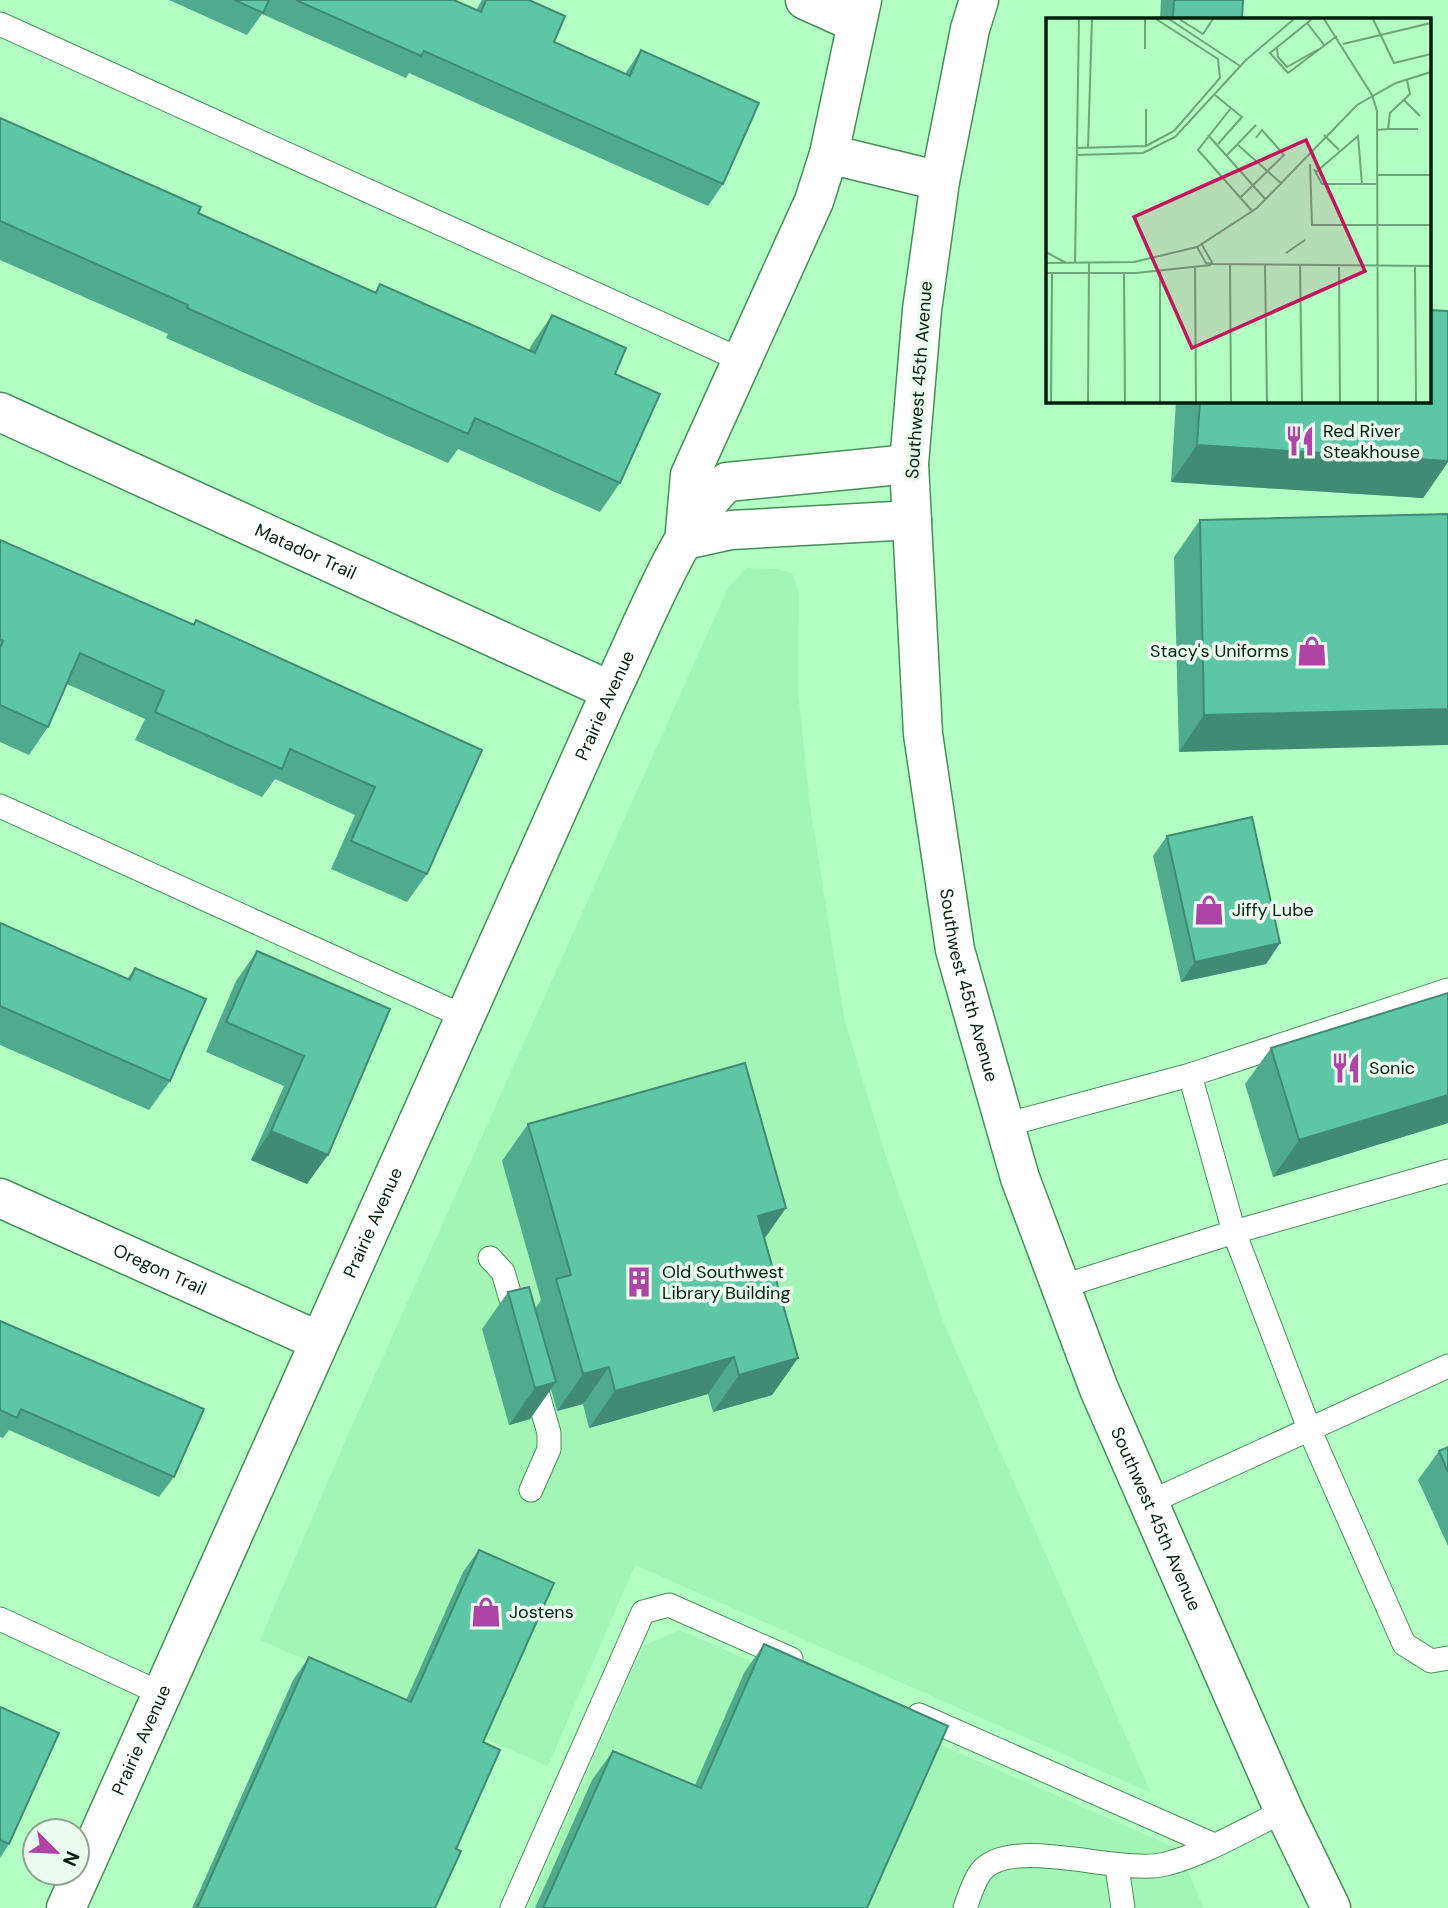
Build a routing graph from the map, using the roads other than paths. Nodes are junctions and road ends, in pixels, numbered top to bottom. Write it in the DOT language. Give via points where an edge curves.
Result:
graph roads {
  1 [pos="806,0"];
  2 [pos="979,0"];
  3 [pos="859,12"];
  4 [pos="0,24"];
  5 [pos="829,154"];
  6 [pos="940,181"];
  7 [pos="741,360"];
  8 [pos="0,412"];
  9 [pos="909,464"];
  10 [pos="912,520"];
  11 [pos="685,540"];
  12 [pos="611,691"];
  13 [pos="0,806"];
  14 [pos="1448,990"];
  15 [pos="464,1017"];
  16 [pos="1191,1075"];
  17 [pos="1005,1125"];
  18 [pos="1448,1171"];
  19 [pos="0,1198"];
  20 [pos="1234,1232"];
  21 [pos="490,1258"];
  22 [pos="1060,1287"];
  23 [pos="319,1341"];
  24 [pos="1448,1366"];
  25 [pos="1310,1431"];
  26 [pos="531,1490"];
  27 [pos="1148,1503"];
  28 [pos="0,1619"];
  29 [pos="1448,1658"];
  30 [pos="810,1667"];
  31 [pos="162,1694"];
  32 [pos="900,1707"];
  33 [pos="1284,1811"];
  34 [pos="1214,1845"];
  35 [pos="1117,1867"];
  36 [pos="66,1908"];
  37 [pos="512,1908"];
  38 [pos="964,1908"];
  39 [pos="1123,1908"];
  40 [pos="1331,1908"];
  1 -- 3 [label="street"];
  2 -- 6 [label="street, Southwest 45th Avenue"];
  3 -- 5 [label="street"];
  4 -- 7 [label="lane"];
  5 -- 6 [label="street"];
  5 -- 7 [label="street" via="814,201"];
  6 -- 9 [label="street, Southwest 45th Avenue" via="922,310"];
  7 -- 11 [label="street" via="690,475"];
  8 -- 12 [label="street, Matador Trail"];
  9 -- 10 [label="street, Southwest 45th Avenue"];
  9 -- 11 [label="street, Prairie Avenue" via="727,482 709,498"];
  10 -- 11 [label="street" via="731,530"];
  10 -- 17 [label="street, Southwest 45th Avenue" via="923,734 938,836 956,950"];
  11 -- 12 [label="street, Prairie Avenue"];
  12 -- 15 [label="street, Prairie Avenue"];
  13 -- 15 [label="lane"];
  14 -- 16 [label="lane"];
  15 -- 23 [label="street, Prairie Avenue"];
  16 -- 17 [label="lane"];
  16 -- 20 [label="lane"];
  17 -- 22 [label="street, Southwest 45th Avenue"];
  18 -- 20 [label="lane"];
  19 -- 23 [label="street, Oregon Trail"];
  20 -- 22 [label="lane"];
  20 -- 25 [label="lane"];
  21 -- 26 [label="lane" via="503,1272 549,1433 549,1449"];
  22 -- 27 [label="street, Southwest 45th Avenue"];
  23 -- 31 [label="street, Prairie Avenue"];
  24 -- 25 [label="lane"];
  25 -- 27 [label="lane"];
  25 -- 29 [label="lane" via="1404,1644 1431,1661"];
  27 -- 33 [label="street, Southwest 45th Avenue"];
  28 -- 31 [label="lane"];
  30 -- 37 [label="lane" via="669,1605 643,1612"];
  31 -- 36 [label="street, Prairie Avenue"];
  32 -- 34 [label="lane"];
  33 -- 34 [label="lane"];
  33 -- 40 [label="street, Southwest 45th Avenue"];
  34 -- 35 [label="lane" via="1165,1864"];
  35 -- 38 [label="lane" via="1034,1854 1003,1857 980,1872"];
  35 -- 39 [label="lane"];
}
